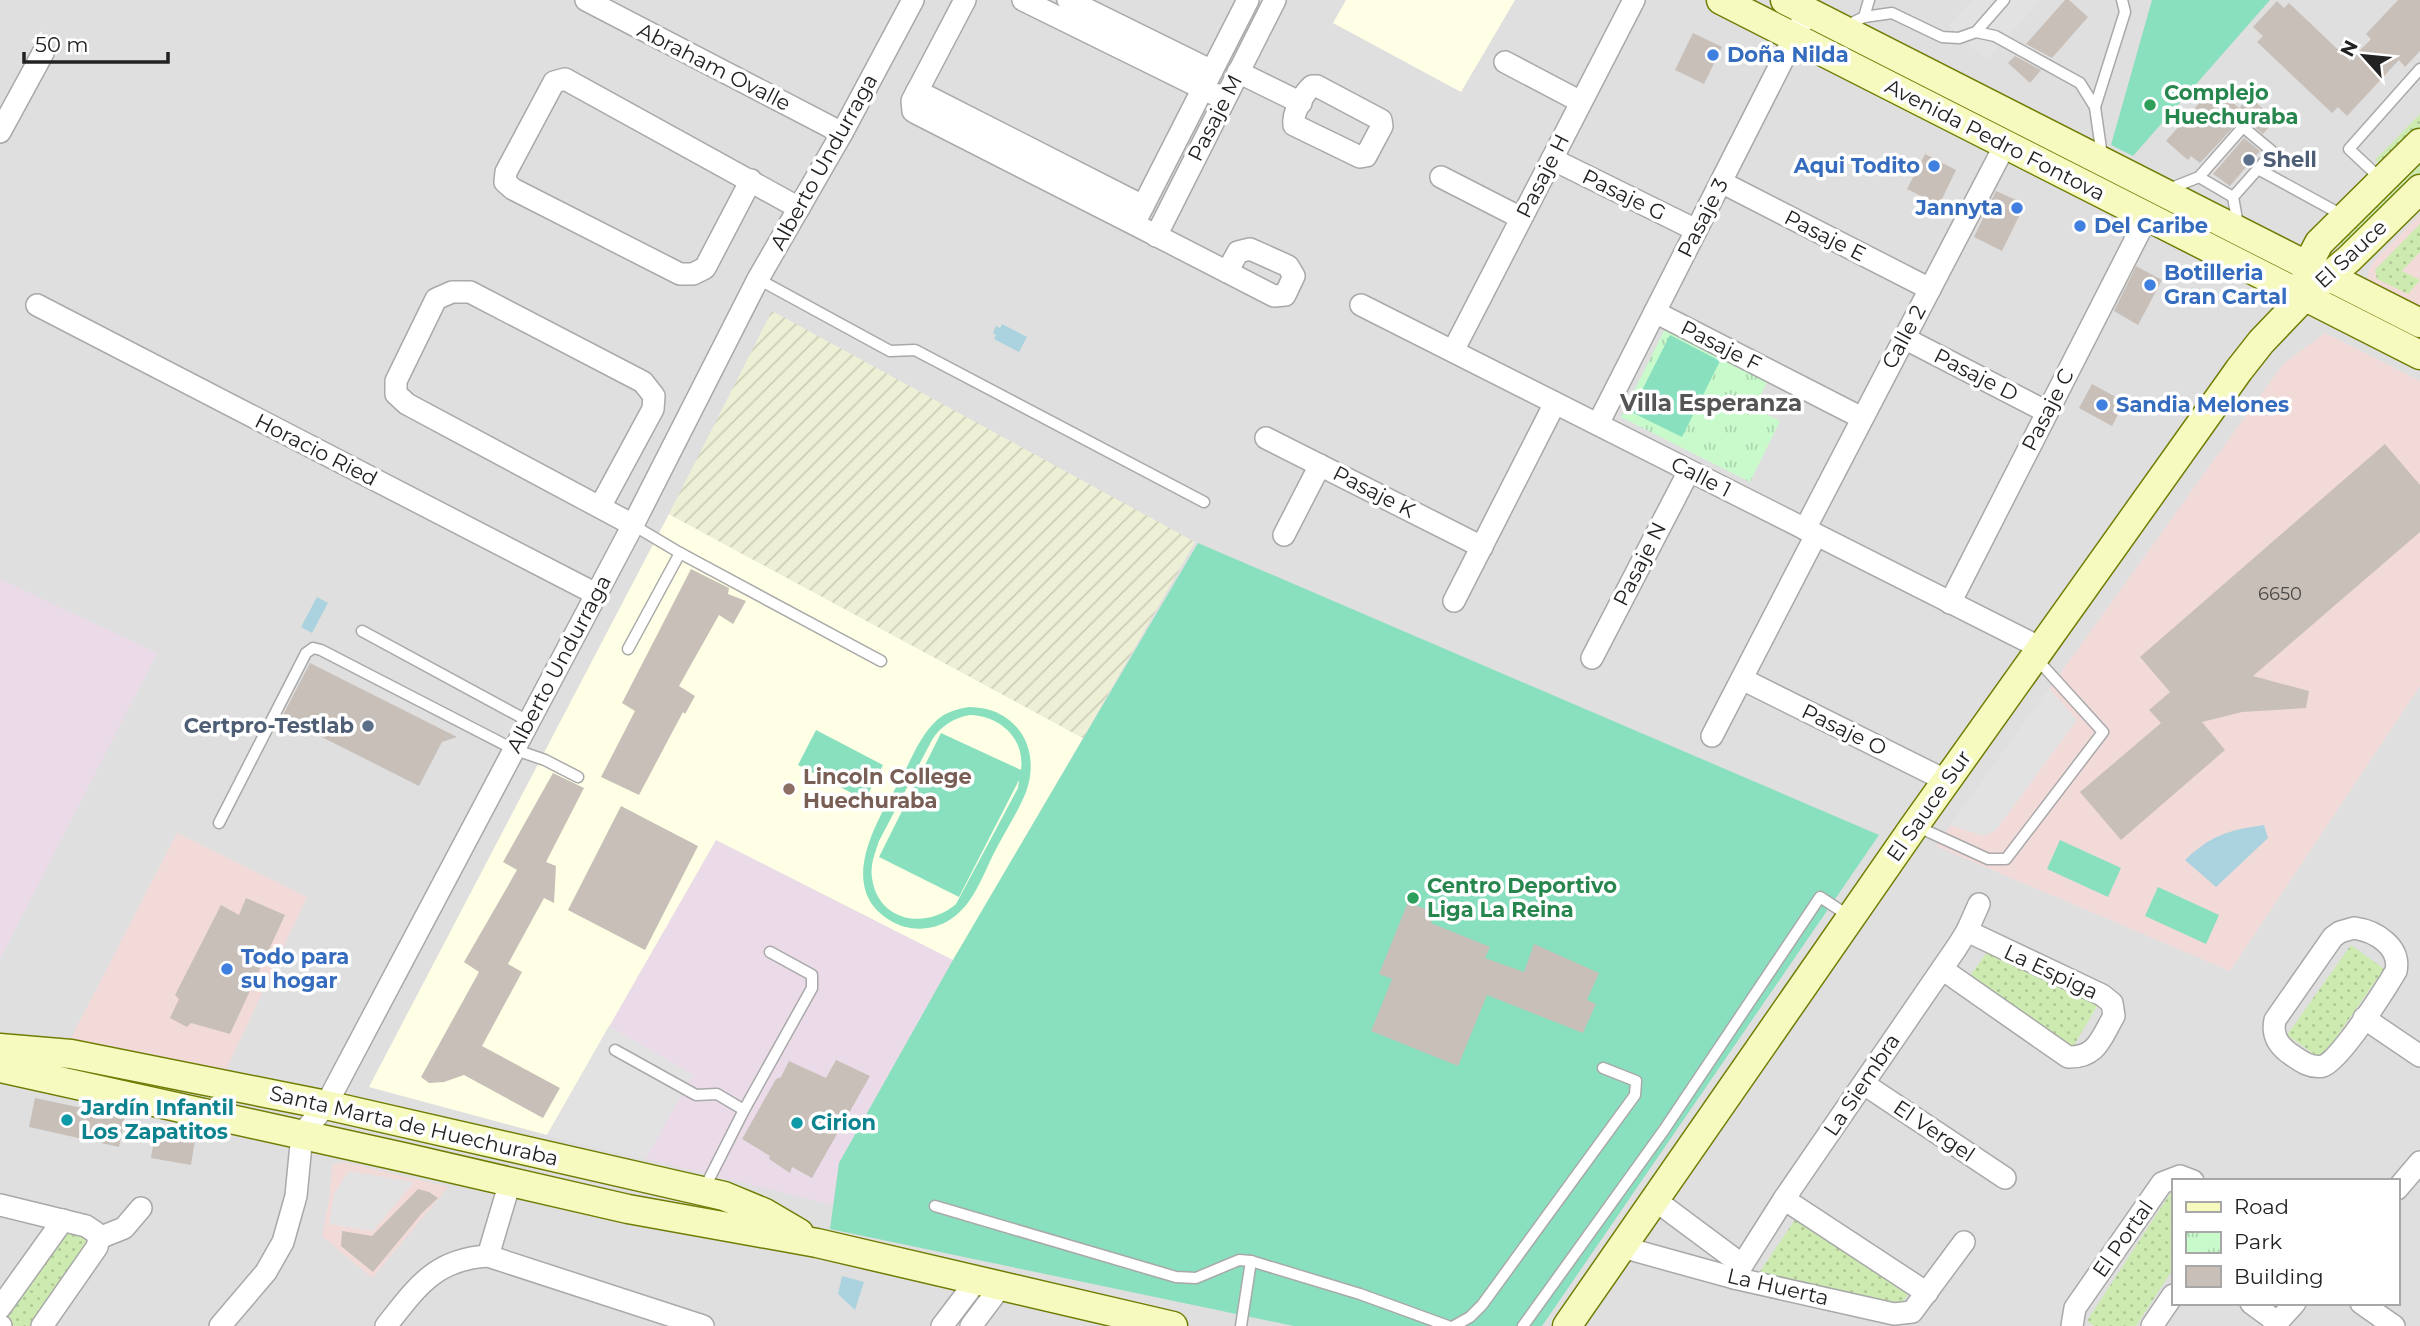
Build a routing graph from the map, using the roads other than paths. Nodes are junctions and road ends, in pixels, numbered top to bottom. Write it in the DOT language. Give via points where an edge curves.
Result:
graph roads {
  1 [pos="586,0"];
  2 [pos="913,0"];
  3 [pos="965,0"];
  4 [pos="1023,0"];
  5 [pos="1068,0"];
  6 [pos="1248,0"];
  7 [pos="1275,0"];
  8 [pos="1634,0"];
  9 [pos="1721,0"];
  10 [pos="1869,0"];
  11 [pos="2004,0"];
  12 [pos="2122,0"];
  13 [pos="1796,6"];
  14 [pos="1852,22"];
  15 [pos="1976,32"];
  16 [pos="1794,37"];
  17 [pos="43,53"];
  18 [pos="1505,62"];
  19 [pos="2420,68"];
  20 [pos="1238,72"];
  21 [pos="1207,80"];
  22 [pos="1225,100"];
  23 [pos="1581,102"];
  24 [pos="1300,103"];
  25 [pos="2095,107"];
  26 [pos="0,132"];
  27 [pos="842,133"];
  28 [pos="2420,143"];
  29 [pos="2004,145"];
  30 [pos="1552,159"];
  31 [pos="2103,162"];
  32 [pos="2258,169"];
  33 [pos="1441,177"];
  34 [pos="2199,177"];
  35 [pos="751,180"];
  36 [pos="2382,180"];
  37 [pos="1721,182"];
  38 [pos="2420,189"];
  39 [pos="2161,191"];
  40 [pos="2233,197"];
  41 [pos="799,208"];
  42 [pos="1139,215"];
  43 [pos="2147,217"];
  44 [pos="2344,217"];
  45 [pos="1521,218"];
  46 [pos="1696,230"];
  47 [pos="2239,231"];
  48 [pos="1156,236"];
  49 [pos="2318,271"];
  50 [pos="1227,272"];
  51 [pos="758,279"];
  52 [pos="1930,289"];
  53 [pos="2304,297"];
  54 [pos="37,305"];
  55 [pos="1361,305"];
  56 [pos="1655,312"];
  57 [pos="2420,323"];
  58 [pos="1904,338"];
  59 [pos="1453,351"];
  60 [pos="2420,355"];
  61 [pos="1555,403"];
  62 [pos="2047,412"];
  63 [pos="1862,418"];
  64 [pos="1598,424"];
  65 [pos="1266,438"];
  66 [pos="1320,465"];
  67 [pos="1689,471"];
  68 [pos="1204,502"];
  69 [pos="600,507"];
  70 [pos="633,525"];
  71 [pos="1810,532"];
  72 [pos="1284,535"];
  73 [pos="1482,547"];
  74 [pos="680,553"];
  75 [pos="596,594"];
  76 [pos="1454,601"];
  77 [pos="1950,603"];
  78 [pos="362,631"];
  79 [pos="628,649"];
  80 [pos="2038,653"];
  81 [pos="1592,658"];
  82 [pos="880,661"];
  83 [pos="1742,679"];
  84 [pos="528,721"];
  85 [pos="1712,736"];
  86 [pos="513,749"];
  87 [pos="578,777"];
  88 [pos="1947,781"];
  89 [pos="219,823"];
  90 [pos="1915,825"];
  91 [pos="1979,904"];
  92 [pos="1851,917"];
  93 [pos="1967,931"];
  94 [pos="770,952"];
  95 [pos="1942,969"];
  96 [pos="2364,1018"];
  97 [pos="0,1048"];
  98 [pos="615,1050"];
  99 [pos="2420,1056"];
  100 [pos="0,1068"];
  101 [pos="1603,1068"];
  102 [pos="1864,1084"];
  103 [pos="326,1105"];
  104 [pos="744,1110"];
  105 [pos="450,1132"];
  106 [pos="303,1134"];
  107 [pos="2420,1162"];
  108 [pos="442,1166"];
  109 [pos="2005,1178"];
  110 [pos="2172,1179"];
  111 [pos="510,1182"];
  112 [pos="2399,1187"];
  113 [pos="703,1191"];
  114 [pos="1784,1199"];
  115 [pos="1656,1200"];
  116 [pos="0,1205"];
  117 [pos="935,1206"];
  118 [pos="141,1209"];
  119 [pos="63,1220"];
  120 [pos="99,1238"];
  121 [pos="1964,1242"];
  122 [pos="817,1243"];
  123 [pos="1622,1247"];
  124 [pos="488,1255"];
  125 [pos="1251,1261"];
  126 [pos="1738,1271"];
  127 [pos="989,1283"];
  128 [pos="1927,1293"];
  129 [pos="2172,1297"];
  130 [pos="2252,1305"];
  131 [pos="2293,1305"];
  132 [pos="2364,1305"];
  133 [pos="0,1308"];
  134 [pos="2276,1324"];
  135 [pos="42,1326"];
  136 [pos="220,1326"];
  137 [pos="386,1326"];
  138 [pos="703,1326"];
  139 [pos="942,1326"];
  140 [pos="971,1326"];
  141 [pos="1173,1326"];
  142 [pos="1241,1326"];
  143 [pos="1448,1326"];
  144 [pos="1454,1326"];
  145 [pos="1523,1326"];
  146 [pos="1567,1326"];
  147 [pos="2072,1326"];
  148 [pos="2152,1326"];
  149 [pos="2394,1326"];
  1 -- 27 [label="street, Abraham Ovalle"];
  2 -- 27 [label="street, Alberto Undurraga"];
  3 -- 42 [label="street" via="914,100"];
  4 -- 21 [label="street"];
  5 -- 21 [label="street"];
  6 -- 21 [label="street, Pasaje M"];
  7 -- 20 [label="street, Pasaje M"];
  8 -- 23 [label="street, Pasaje H"];
  9 -- 16 [label="street, Avenida Pedro Fontova"];
  10 -- 14 [label="lane"];
  11 -- 15 [label="lane"];
  12 -- 25 [label="lane" via="2125,12"];
  13 -- 14 [label="street, Avenida Pedro Fontova"];
  13 -- 16 [label="street, Pasaje 3"];
  14 -- 15 [label="lane" via="1892,13 1935,35 1950,38"];
  14 -- 31 [label="street, Avenida Pedro Fontova"];
  15 -- 25 [label="lane" via="1995,36 2080,83"];
  16 -- 29 [label="street, Avenida Pedro Fontova"];
  16 -- 37 [label="street, Pasaje 3"];
  17 -- 26 [label="street"];
  18 -- 23 [label="street"];
  19 -- 36 [label="lane" via="2349,149"];
  20 -- 22 [label="street, Pasaje M"];
  20 -- 24 [label="street"];
  21 -- 22 [label="street"];
  21 -- 42 [label="street, Pasaje M"];
  22 -- 48 [label="street, Pasaje M"];
  23 -- 30 [label="street, Pasaje H"];
  25 -- 31 [label="lane"];
  27 -- 41 [label="street, Alberto Undurraga"];
  28 -- 36 [label="street, El Sauce"];
  29 -- 43 [label="street, Avenida Pedro Fontova"];
  29 -- 52 [label="street, Calle 2"];
  30 -- 45 [label="street, Pasaje H"];
  30 -- 46 [label="street, Pasaje G"];
  31 -- 39 [label="street, Avenida Pedro Fontova"];
  32 -- 34 [label="lane" via="2273,152 2243,127"];
  32 -- 40 [label="lane"];
  32 -- 44 [label="lane"];
  33 -- 45 [label="street"];
  34 -- 39 [label="lane"];
  34 -- 40 [label="lane"];
  35 -- 35 [label="street" via="705,268 693,274 680,274 505,182 506,172 554,82 565,79"];
  35 -- 41 [label="street"];
  36 -- 44 [label="street, El Sauce"];
  37 -- 46 [label="street, Pasaje 3"];
  37 -- 52 [label="street, Pasaje E"];
  38 -- 49 [label="street, El Sauce"];
  39 -- 47 [label="street, Avenida Pedro Fontova"];
  40 -- 47 [label="lane"];
  41 -- 51 [label="street, Alberto Undurraga"];
  42 -- 48 [label="street"];
  43 -- 53 [label="street, Avenida Pedro Fontova"];
  43 -- 62 [label="street, Pasaje C"];
  44 -- 49 [label="street, El Sauce" via="2319,243"];
  45 -- 59 [label="street, Pasaje H"];
  46 -- 56 [label="street, Pasaje 3"];
  47 -- 49 [label="street, Avenida Pedro Fontova"];
  48 -- 50 [label="street"];
  49 -- 53 [label="street, El Sauce"];
  49 -- 57 [label="street, Avenida Pedro Fontova"];
  51 -- 68 [label="lane" via="890,351 915,350"];
  51 -- 70 [label="street, Alberto Undurraga"];
  52 -- 58 [label="street, Calle 2"];
  53 -- 60 [label="street, Avenida Pedro Fontova"];
  53 -- 80 [label="street, El Sauce Sur" via="2239,370"];
  54 -- 75 [label="street, Horacio Ried"];
  55 -- 59 [label="street, Calle 1"];
  56 -- 63 [label="street, Pasaje F"];
  56 -- 64 [label="street, Pasaje 3"];
  58 -- 62 [label="street, Pasaje D"];
  58 -- 63 [label="street, Calle 2"];
  59 -- 61 [label="street, Calle 1"];
  61 -- 64 [label="street, Calle 1"];
  61 -- 73 [label="street"];
  62 -- 77 [label="street, Pasaje C"];
  63 -- 71 [label="street, Calle 2"];
  64 -- 67 [label="street, Calle 1"];
  65 -- 66 [label="street, Pasaje K"];
  66 -- 72 [label="street"];
  66 -- 73 [label="street, Pasaje K"];
  67 -- 71 [label="street, Calle 1"];
  67 -- 81 [label="street, Pasaje N"];
  69 -- 69 [label="street" via="396,394 396,381 436,299 452,292 470,292 643,383 654,396 653,409"];
  69 -- 70 [label="street"];
  70 -- 74 [label="lane"];
  70 -- 75 [label="street, Alberto Undurraga"];
  71 -- 77 [label="street, Calle 1"];
  71 -- 83 [label="street"];
  73 -- 76 [label="street"];
  74 -- 79 [label="lane"];
  74 -- 82 [label="lane"];
  75 -- 84 [label="street, Alberto Undurraga"];
  77 -- 80 [label="street, Calle 1"];
  78 -- 84 [label="lane"];
  80 -- 88 [label="street, El Sauce Sur"];
  80 -- 90 [label="lane" via="2103,732 2006,859 1988,859"];
  83 -- 85 [label="street"];
  83 -- 88 [label="street, Pasaje O"];
  84 -- 86 [label="street, Alberto Undurraga"];
  86 -- 87 [label="lane"];
  86 -- 89 [label="lane" via="313,648 306,653"];
  86 -- 103 [label="street, Alberto Undurraga"];
  88 -- 90 [label="street, El Sauce Sur"];
  90 -- 92 [label="street, El Sauce Sur"];
  91 -- 93 [label="street, La Siembra"];
  92 -- 115 [label="street, El Sauce Sur"];
  92 -- 145 [label="lane" via="1820,897 1664,1130"];
  93 -- 95 [label="street, La Siembra"];
  93 -- 95 [label="street, La Espiga" via="2112,1003 2114,1016 2092,1052 2068,1057"];
  94 -- 104 [label="lane" via="812,975 812,988"];
  95 -- 102 [label="street, La Siembra"];
  96 -- 96 [label="street" via="2396,971 2397,960 2392,947 2370,932 2354,928 2340,932 2328,943 2277,1013 2274,1034 2282,1048 2303,1063 2323,1066 2339,1055"];
  96 -- 99 [label="street"];
  97 -- 103 [label="street, Santa Marta de Huechuraba" via="71,1054"];
  98 -- 104 [label="lane" via="696,1096 717,1094"];
  100 -- 106 [label="street, Santa Marta de Huechuraba"];
  101 -- 144 [label="lane" via="1636,1081 1635,1095 1482,1305"];
  102 -- 109 [label="street, El Vergel"];
  102 -- 114 [label="street, La Siembra"];
  103 -- 105 [label="street, Santa Marta de Huechuraba"];
  103 -- 106 [label="street, Alberto Undurraga"];
  104 -- 113 [label="lane"];
  105 -- 108 [label="street"];
  105 -- 113 [label="street, Santa Marta de Huechuraba"];
  106 -- 108 [label="street, Santa Marta de Huechuraba"];
  106 -- 136 [label="street" via="296,1196 283,1242 266,1272"];
  107 -- 112 [label="street"];
  108 -- 111 [label="street, Santa Marta de Huechuraba"];
  110 -- 147 [label="street, El Portal" via="2162,1183 2076,1308"];
  111 -- 122 [label="street, Santa Marta de Huechuraba"];
  111 -- 124 [label="street, Santa Marta de Huechuraba"];
  113 -- 122 [label="street, Santa Marta de Huechuraba" via="740,1201"];
  114 -- 126 [label="street, La Siembra"];
  114 -- 128 [label="street"];
  115 -- 123 [label="street, El Sauce Sur"];
  115 -- 126 [label="street"];
  116 -- 119 [label="street"];
  117 -- 125 [label="lane" via="1177,1277 1196,1278 1238,1260"];
  118 -- 120 [label="street" via="124,1228"];
  119 -- 120 [label="street" via="86,1226"];
  119 -- 133 [label="street"];
  120 -- 135 [label="street"];
  121 -- 128 [label="street, La Huerta"];
  122 -- 127 [label="street, Santa Marta de Huechuraba"];
  123 -- 126 [label="street, La Huerta"];
  123 -- 146 [label="street, El Sauce Sur"];
  124 -- 137 [label="street" via="463,1258 437,1269"];
  124 -- 138 [label="street"];
  125 -- 142 [label="lane"];
  125 -- 143 [label="lane"];
  126 -- 128 [label="street, La Huerta" via="1894,1314 1912,1312"];
  127 -- 139 [label="street"];
  127 -- 140 [label="street"];
  127 -- 141 [label="street, Santa Marta de Huechuraba"];
  129 -- 148 [label="street"];
  130 -- 134 [label="street"];
  131 -- 134 [label="street"];
  132 -- 149 [label="street"];
}
